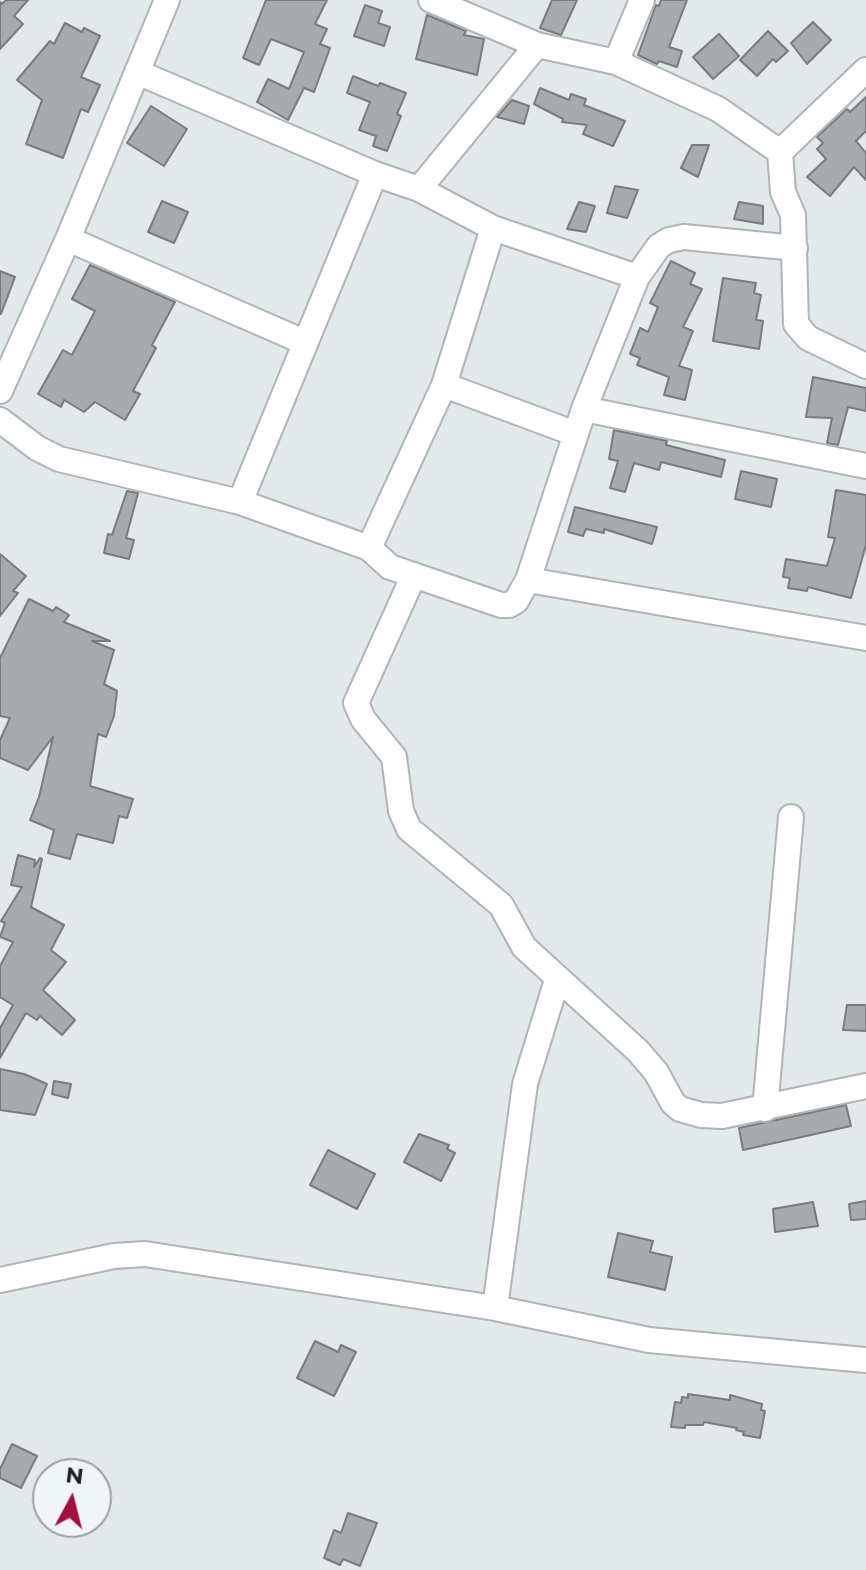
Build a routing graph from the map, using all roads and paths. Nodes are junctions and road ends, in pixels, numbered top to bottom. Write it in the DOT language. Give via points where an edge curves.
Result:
graph roads {
  1 [pos="167,0"];
  2 [pos="431,0"];
  3 [pos="642,0"];
  4 [pos="537,45"];
  5 [pos="616,62"];
  6 [pos="866,70"];
  7 [pos="137,72"];
  8 [pos="780,152"];
  9 [pos="375,174"];
  10 [pos="419,189"];
  11 [pos="493,228"];
  12 [pos="68,239"];
  13 [pos="795,248"];
  14 [pos="637,277"];
  15 [pos="304,342"];
  16 [pos="866,366"];
  17 [pos="444,385"];
  18 [pos="0,391"];
  19 [pos="584,409"];
  20 [pos="0,420"];
  21 [pos="576,434"];
  22 [pos="866,466"];
  23 [pos="240,502"];
  24 [pos="369,548"];
  25 [pos="414,575"];
  26 [pos="528,580"];
  27 [pos="866,638"];
  28 [pos="791,817"];
  29 [pos="557,980"];
  30 [pos="866,1086"];
  31 [pos="765,1109"];
  32 [pos="0,1280"];
  33 [pos="495,1308"];
  34 [pos="866,1360"];
  1 -- 7 [label="street"];
  2 -- 4 [label="street"];
  3 -- 5 [label="street"];
  4 -- 5 [label="street"];
  4 -- 10 [label="street"];
  5 -- 8 [label="street" via="718,109"];
  6 -- 8 [label="street"];
  7 -- 9 [label="street"];
  7 -- 12 [label="street"];
  8 -- 13 [label="street"];
  9 -- 10 [label="street"];
  9 -- 15 [label="street"];
  10 -- 11 [label="street"];
  11 -- 14 [label="street"];
  11 -- 17 [label="street"];
  12 -- 15 [label="street"];
  12 -- 18 [label="street"];
  13 -- 14 [label="street" via="684,237 659,246"];
  13 -- 16 [label="street" via="795,316 800,331"];
  14 -- 19 [label="street"];
  15 -- 23 [label="street"];
  17 -- 21 [label="street"];
  17 -- 24 [label="street"];
  19 -- 21 [label="street"];
  19 -- 22 [label="street"];
  20 -- 23 [label="street" via="59,459"];
  21 -- 26 [label="street"];
  23 -- 24 [label="street"];
  24 -- 25 [label="street" via="390,567"];
  25 -- 26 [label="street" via="501,605 516,601"];
  25 -- 29 [label="street" via="358,695 357,709 394,757 401,811 409,829 501,905 524,947"];
  26 -- 27 [label="street"];
  28 -- 31 [label="street"];
  29 -- 31 [label="street" via="638,1051 680,1109 722,1116"];
  29 -- 33 [label="street" via="525,1084"];
  30 -- 31 [label="street"];
  32 -- 33 [label="street" via="145,1254"];
  33 -- 34 [label="street" via="649,1340"];
}
